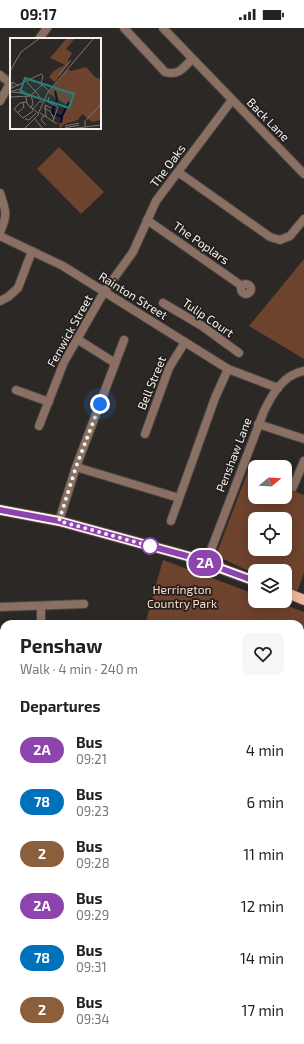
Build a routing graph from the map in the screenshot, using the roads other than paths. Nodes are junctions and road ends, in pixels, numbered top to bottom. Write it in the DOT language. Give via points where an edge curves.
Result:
graph roads {
  1 [pos="47,28"];
  2 [pos="124,28"];
  3 [pos="163,28"];
  4 [pos="40,38"];
  5 [pos="192,59"];
  6 [pos="0,75"];
  7 [pos="10,82"];
  8 [pos="10,85"];
  9 [pos="232,100"];
  10 [pos="0,101"];
  11 [pos="178,172"];
  12 [pos="304,174"];
  13 [pos="0,193"];
  14 [pos="304,219"];
  15 [pos="147,220"];
  16 [pos="0,232"];
  17 [pos="0,236"];
  18 [pos="32,251"];
  19 [pos="133,252"];
  20 [pos="242,286"];
  21 [pos="104,292"];
  22 [pos="0,302"];
  23 [pos="163,303"];
  24 [pos="77,339"];
  25 [pos="124,340"];
  26 [pos="188,344"];
  27 [pos="239,354"];
  28 [pos="115,364"];
  29 [pos="228,369"];
  30 [pos="304,370"];
  31 [pos="278,388"];
  32 [pos="16,390"];
  33 [pos="48,402"];
  34 [pos="258,424"];
  35 [pos="39,426"];
  36 [pos="145,434"];
  37 [pos="304,439"];
  38 [pos="304,461"];
  39 [pos="76,467"];
  40 [pos="293,487"];
  41 [pos="179,498"];
  42 [pos="0,510"];
  43 [pos="171,520"];
  44 [pos="59,521"];
  45 [pos="206,563"];
  46 [pos="248,578"];
  47 [pos="292,595"];
  48 [pos="304,600"];
  49 [pos="84,604"];
  50 [pos="41,606"];
  51 [pos="0,607"];
  52 [pos="40,620"];
  1 -- 4 [label="street"];
  2 -- 5 [label="street" via="165,72 172,74 181,71"];
  3 -- 5 [label="street, Back Lane"];
  5 -- 9 [label="street, Back Lane"];
  6 -- 7 [label="street"];
  8 -- 10 [label="street"];
  9 -- 11 [label="street, The Oaks"];
  9 -- 12 [label="street, Back Lane"];
  11 -- 14 [label="street" via="270,237 280,240 290,236"];
  11 -- 15 [label="street, The Oaks" via="156,201"];
  13 -- 16 [label="street" via="6,213"];
  15 -- 19 [label="street, The Oaks"];
  15 -- 20 [label="street, The Poplars"];
  17 -- 18 [label="street, Rainton Street"];
  18 -- 21 [label="street, Rainton Street" via="63,266"];
  18 -- 22 [label="street" via="18,288"];
  19 -- 21 [label="street, Fenwick Street"];
  21 -- 24 [label="street, Fenwick Street"];
  21 -- 26 [label="street, Rainton Street"];
  23 -- 27 [label="street, Tulip Court" via="202,326"];
  24 -- 28 [label="street"];
  24 -- 33 [label="street, Fenwick Street" via="64,362"];
  25 -- 28 [label="street"];
  26 -- 29 [label="street, Rainton Street"];
  26 -- 36 [label="street, Bell Street" via="169,368"];
  28 -- 39 [label="street"];
  29 -- 31 [label="street, Rainton Street"];
  29 -- 41 [label="street"];
  30 -- 31 [label="street, Penshaw Lane" via="289,376"];
  31 -- 34 [label="street, Penshaw Lane"];
  32 -- 33 [label="street"];
  33 -- 35 [label="street, Fenwick Street"];
  34 -- 37 [label="street"];
  34 -- 45 [label="street, Penshaw Lane"];
  38 -- 40 [label="street"];
  39 -- 41 [label="street"];
  39 -- 44 [label="street"];
  41 -- 43 [label="street"];
  42 -- 44 [label="main road"];
  44 -- 45 [label="main road"];
  45 -- 46 [label="main road"];
  47 -- 48 [label="main road"];
  49 -- 50 [label="street"];
  50 -- 51 [label="street"];
  50 -- 52 [label="street"];
}
